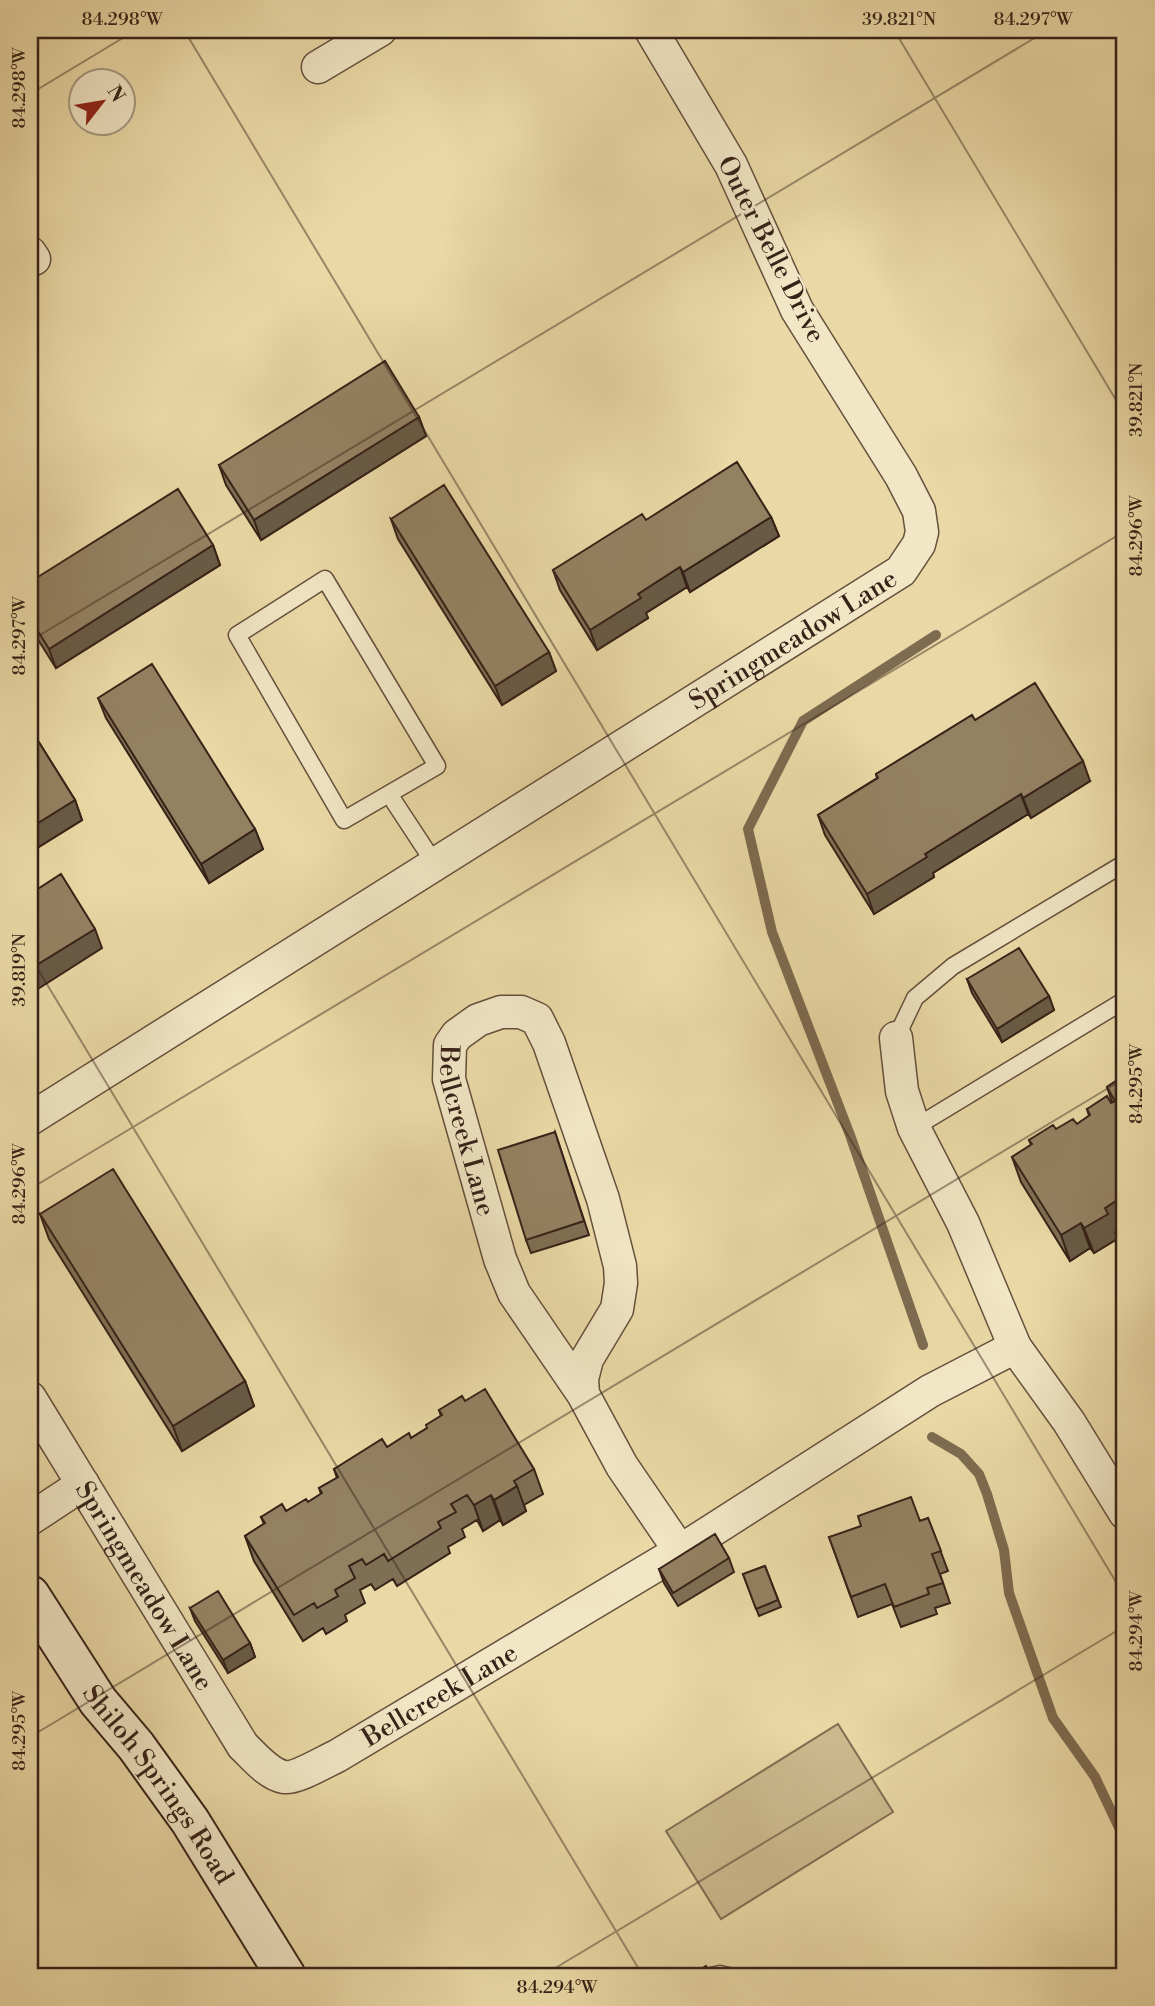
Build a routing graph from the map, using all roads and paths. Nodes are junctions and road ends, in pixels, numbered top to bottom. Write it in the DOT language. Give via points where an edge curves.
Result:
graph roads {
  1 [pos="380,30"];
  2 [pos="651,30"];
  3 [pos="318,68"];
  4 [pos="919,544"];
  5 [pos="389,793"];
  6 [pos="1125,863"];
  7 [pos="435,864"];
  8 [pos="1125,1000"];
  9 [pos="895,1038"];
  10 [pos="30,1119"];
  11 [pos="914,1128"];
  12 [pos="1015,1347"];
  13 [pos="583,1394"];
  14 [pos="30,1398"];
  15 [pos="83,1484"];
  16 [pos="1125,1513"];
  17 [pos="30,1519"];
  18 [pos="680,1551"];
  19 [pos="30,1595"];
  20 [pos="266,1768"];
  21 [pos="286,1976"];
  22 [pos="711,1976"];
  23 [pos="728,1976"];
  1 -- 3 [label="street"];
  2 -- 4 [label="street, Outer Belle Drive" via="731,164 797,310 919,510"];
  4 -- 7 [label="street, Springmeadow Lane" via="901,571"];
  5 -- 5 [label="lane" via="344,820 237,635 325,579 437,766"];
  5 -- 7 [label="lane"];
  6 -- 9 [label="lane" via="953,966 915,998"];
  7 -- 10 [label="street"];
  8 -- 11 [label="lane"];
  9 -- 11 [label="street" via="902,1091"];
  11 -- 12 [label="street" via="963,1223"];
  12 -- 16 [label="street" via="1069,1422"];
  12 -- 18 [label="street, Bellcreek Lane" via="930,1391"];
  13 -- 13 [label="street, Bellcreek Lane" via="587,1359 617,1309 620,1266 603,1199 549,1043 537,1019 521,1012 500,1012 457,1035 450,1045 449,1079 500,1259 514,1293"];
  13 -- 18 [label="street, Bellcreek Lane" via="622,1466"];
  14 -- 15 [label="street, Springmeadow Lane"];
  15 -- 17 [label="street"];
  15 -- 20 [label="street, Springmeadow Lane" via="243,1746"];
  18 -- 20 [label="street, Bellcreek Lane" via="337,1756 286,1777"];
  19 -- 21 [label="street, Shiloh Springs Road" via="98,1700 190,1821"];
  22 -- 23 [label="lane"];
}
